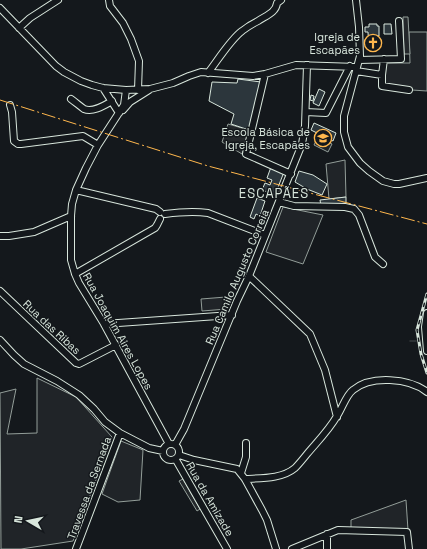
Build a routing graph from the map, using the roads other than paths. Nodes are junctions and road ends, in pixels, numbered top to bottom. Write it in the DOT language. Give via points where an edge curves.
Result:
graph roads {
  1 [pos="58,0"];
  2 [pos="109,0"];
  3 [pos="281,0"];
  4 [pos="356,0"];
  5 [pos="0,8"];
  6 [pos="399,21"];
  7 [pos="20,28"];
  8 [pos="384,59"];
  9 [pos="307,65"];
  10 [pos="355,66"];
  11 [pos="208,72"];
  12 [pos="265,74"];
  13 [pos="382,75"];
  14 [pos="103,88"];
  15 [pos="150,89"];
  16 [pos="126,90"];
  17 [pos="138,90"];
  18 [pos="409,90"];
  19 [pos="71,99"];
  20 [pos="112,100"];
  21 [pos="10,105"];
  22 [pos="306,112"];
  23 [pos="120,113"];
  24 [pos="98,145"];
  25 [pos="291,174"];
  26 [pos="427,178"];
  27 [pos="76,190"];
  28 [pos="279,202"];
  29 [pos="163,213"];
  30 [pos="71,216"];
  31 [pos="265,235"];
  32 [pos="0,236"];
  33 [pos="384,264"];
  34 [pos="75,274"];
  35 [pos="249,276"];
  36 [pos="0,291"];
  37 [pos="427,312"];
  38 [pos="232,315"];
  39 [pos="104,324"];
  40 [pos="0,340"];
  41 [pos="116,345"];
  42 [pos="427,351"];
  43 [pos="427,392"];
  44 [pos="337,417"];
  45 [pos="120,433"];
  46 [pos="246,443"];
  47 [pos="172,445"];
  48 [pos="163,451"];
  49 [pos="177,458"];
  50 [pos="241,472"];
  51 [pos="245,479"];
  52 [pos="327,534"];
  53 [pos="76,549"];
  54 [pos="227,549"];
  55 [pos="276,549"];
  56 [pos="292,549"];
  57 [pos="327,549"];
  58 [pos="408,549"];
  1 -- 7 [label="street" via="30,18"];
  2 -- 17 [label="street" via="110,6 131,39 139,62"];
  3 -- 11 [label="street" via="271,14 241,32"];
  4 -- 10 [label="street" via="360,56"];
  5 -- 7 [label="street"];
  6 -- 8 [label="street" via="401,59"];
  7 -- 14 [label="street" via="64,72"];
  8 -- 10 [label="street"];
  8 -- 13 [label="street"];
  9 -- 10 [label="street"];
  9 -- 12 [label="street" via="296,65"];
  9 -- 22 [label="street, Rua Camilo Augusto Correia"];
  10 -- 13 [label="street"];
  10 -- 22 [label="street" via="326,112"];
  10 -- 26 [label="street" via="344,116 344,132 348,147 369,171 383,181 405,184"];
  11 -- 12 [label="street" via="253,76"];
  11 -- 15 [label="street"];
  12 -- 25 [label="street" via="246,154"];
  13 -- 18 [label="street" via="382,86"];
  14 -- 16 [label="street"];
  14 -- 20 [label="street"];
  15 -- 17 [label="street"];
  15 -- 23 [label="street" via="130,102"];
  16 -- 17 [label="street"];
  16 -- 23 [label="street" via="124,106"];
  19 -- 20 [label="street" via="87,110 95,109"];
  20 -- 23 [label="street"];
  21 -- 24 [label="street" via="14,141 18,144 83,136"];
  22 -- 25 [label="street, Rua Camilo Augusto Correia" via="302,144"];
  23 -- 24 [label="street, Rua Joaquim Aires Lopes"];
  24 -- 27 [label="street, Rua Joaquim Aires Lopes"];
  25 -- 28 [label="street, Rua Camilo Augusto Correia"];
  27 -- 29 [label="street" via="156,209"];
  27 -- 30 [label="street, Rua Joaquim Aires Lopes"];
  28 -- 31 [label="street, Rua Camilo Augusto Correia"];
  28 -- 33 [label="street" via="294,206 354,209 360,215 375,257"];
  29 -- 31 [label="street" via="201,212"];
  29 -- 34 [label="street" via="157,215 160,219 154,228"];
  30 -- 32 [label="street" via="34,232"];
  30 -- 34 [label="street, Rua Joaquim Aires Lopes" via="71,260"];
  31 -- 35 [label="street, Rua Camilo Augusto Correia"];
  34 -- 39 [label="street, Rua Joaquim Aires Lopes"];
  35 -- 38 [label="street, Rua Camilo Augusto Correia"];
  35 -- 44 [label="street" via="310,334 325,370"];
  36 -- 41 [label="street, Rua das Ribas" via="76,363 80,364"];
  37 -- 42 [label="street"];
  38 -- 39 [label="street"];
  38 -- 47 [label="street, Rua Camilo Augusto Correia" via="184,429"];
  39 -- 41 [label="street, Rua Joaquim Aires Lopes"];
  40 -- 45 [label="street" via="24,364 79,395 105,422"];
  41 -- 47 [label="street, Rua Joaquim Aires Lopes"];
  43 -- 44 [label="street" via="413,384 394,380 364,383 351,390"];
  44 -- 51 [label="street" via="294,468 280,476"];
  45 -- 48 [label="street" via="149,448"];
  45 -- 53 [label="street, Travessa da Sernada"];
  46 -- 50 [label="street" via="246,457"];
  47 -- 48 [label="street" via="165,447"];
  47 -- 49 [label="street" via="179,448"];
  48 -- 49 [label="street" via="166,459 170,461"];
  49 -- 50 [label="street" via="232,467"];
  49 -- 54 [label="street, Rua da Amizade"];
  50 -- 51 [label="street"];
  51 -- 55 [label="street" via="267,520"];
  52 -- 56 [label="street"];
  52 -- 57 [label="street"];
  52 -- 58 [label="street" via="338,530 407,532"];
}
